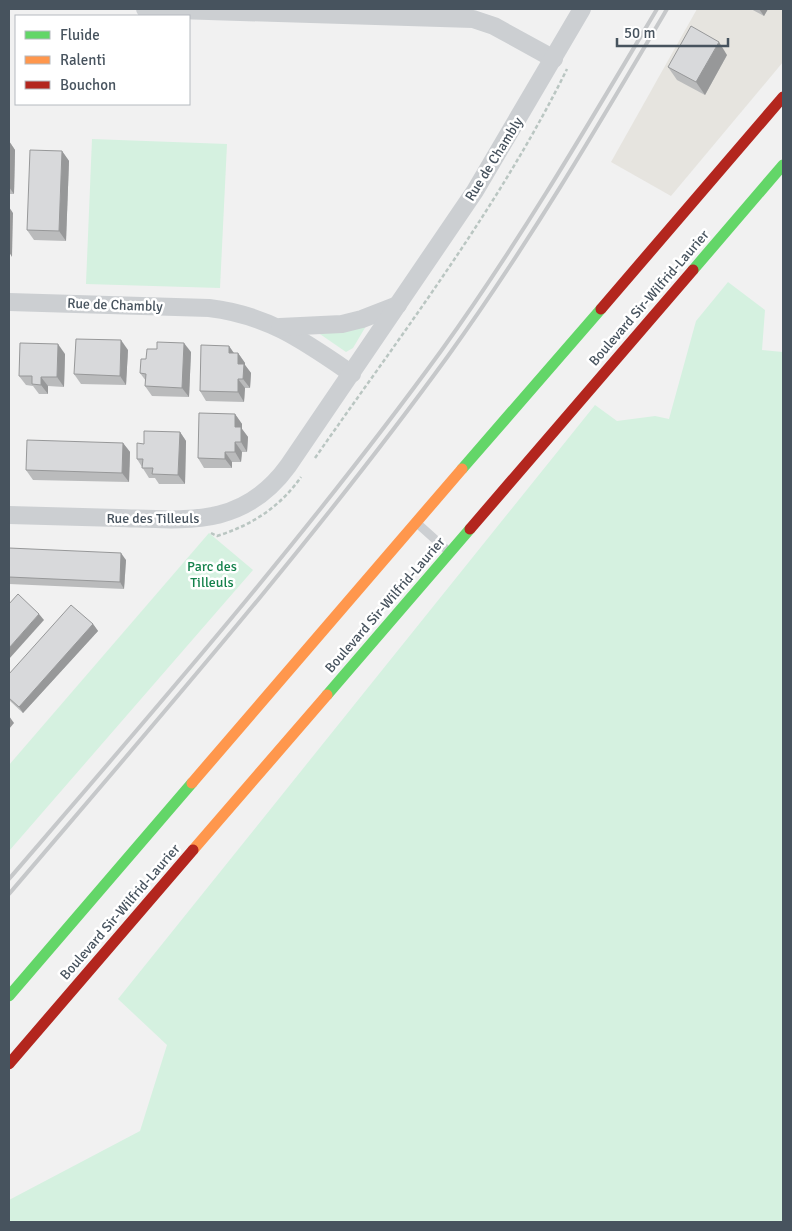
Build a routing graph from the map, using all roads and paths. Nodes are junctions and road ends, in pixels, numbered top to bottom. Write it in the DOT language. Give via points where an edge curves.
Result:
graph roads {
  1 [pos="145,9"];
  2 [pos="582,9"];
  3 [pos="554,59"];
  4 [pos="783,97"];
  5 [pos="783,165"];
  6 [pos="9,302"];
  7 [pos="398,305"];
  8 [pos="279,327"];
  9 [pos="352,374"];
  10 [pos="9,515"];
  11 [pos="416,522"];
  12 [pos="450,552"];
  13 [pos="9,996"];
  14 [pos="9,1064"];
  1 -- 3 [label="street" via="473,19 494,26"];
  2 -- 3 [label="street, Rue de Chambly"];
  3 -- 7 [label="street, Rue de Chambly" via="475,191"];
  4 -- 11 [label="main road"];
  5 -- 12 [label="main road, Boulevard Sir-Wilfrid-Laurier"];
  6 -- 8 [label="street, Rue de Chambly" via="209,308 248,315"];
  7 -- 8 [label="street, Rue de Chambly" via="342,324"];
  7 -- 9 [label="street, Rue de Chambly"];
  8 -- 9 [label="street, Rue de Chambly"];
  9 -- 10 [label="street, Rue des Tilleuls" via="282,475 260,496 233,511 194,520"];
  11 -- 12 [label="lane"];
  11 -- 13 [label="main road"];
  12 -- 14 [label="main road, Boulevard Sir-Wilfrid-Laurier"];
}
